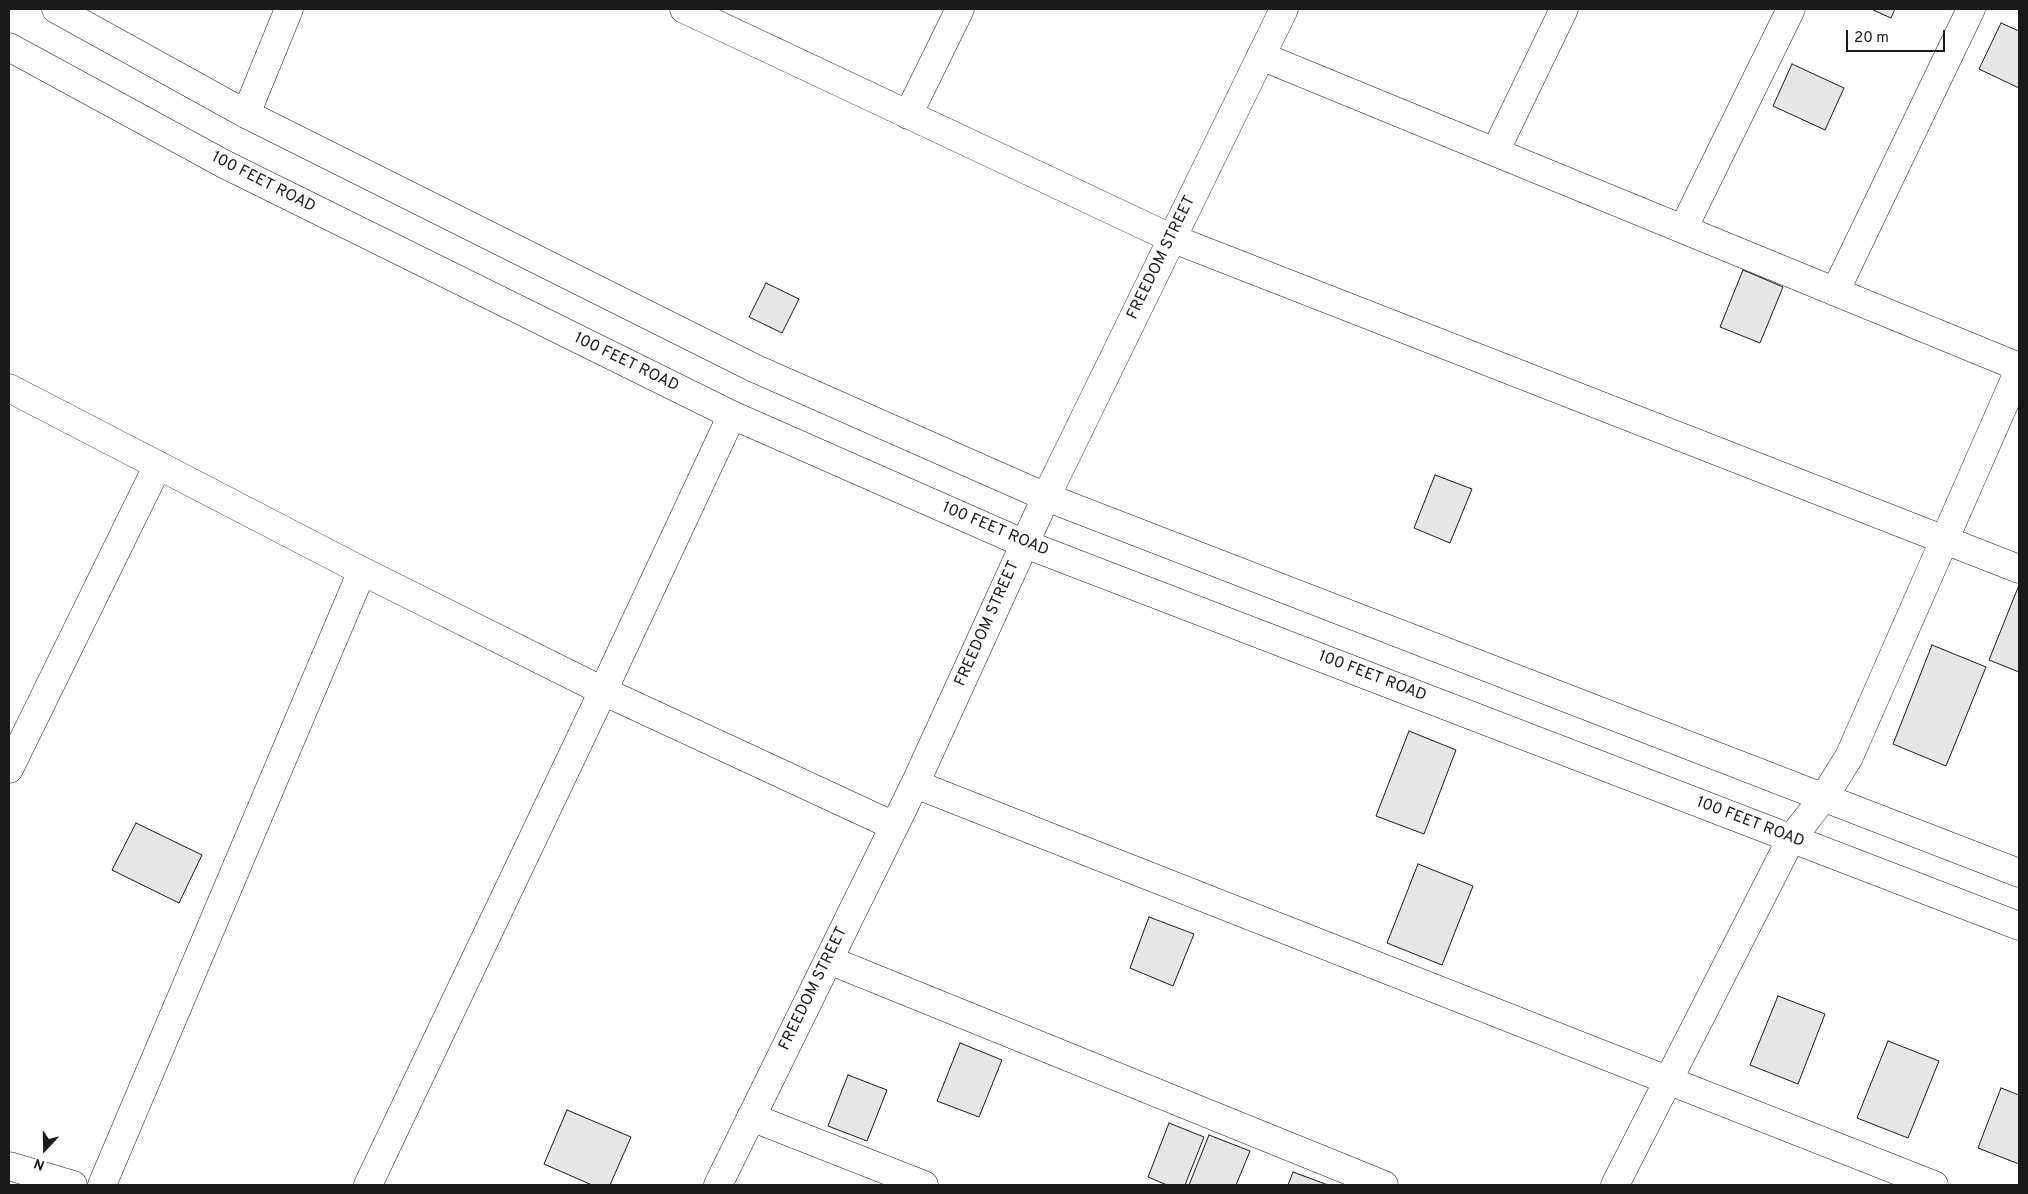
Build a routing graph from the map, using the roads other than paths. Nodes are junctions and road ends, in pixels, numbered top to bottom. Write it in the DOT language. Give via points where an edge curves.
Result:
graph roads {
  1 [pos="56,9"];
  2 [pos="289,9"];
  3 [pos="684,9"];
  4 [pos="960,9"];
  5 [pos="1284,9"];
  6 [pos="1564,9"];
  7 [pos="1792,9"];
  8 [pos="1971,9"];
  9 [pos="10,50"];
  10 [pos="1262,56"];
  11 [pos="246,114"];
  12 [pos="908,115"];
  13 [pos="1495,152"];
  14 [pos="1683,229"];
  15 [pos="1172,238"];
  16 [pos="1835,292"];
  17 [pos="2019,368"];
  18 [pos="9,388"];
  19 [pos="732,415"];
  20 [pos="158,465"];
  21 [pos="1046,497"];
  22 [pos="1944,539"];
  23 [pos="1025,544"];
  24 [pos="2019,569"];
  25 [pos="362,571"];
  26 [pos="604,691"];
  27 [pos="9,769"];
  28 [pos="915,784"];
  29 [pos="1824,797"];
  30 [pos="894,826"];
  31 [pos="1792,839"];
  32 [pos="2019,873"];
  33 [pos="2019,926"];
  34 [pos="829,960"];
  35 [pos="1668,1082"];
  36 [pos="750,1117"];
  37 [pos="9,1166"];
  38 [pos="73,1185"];
  39 [pos="102,1185"];
  40 [pos="368,1185"];
  41 [pos="718,1185"];
  42 [pos="924,1185"];
  43 [pos="1384,1185"];
  44 [pos="1614,1185"];
  45 [pos="1934,1185"];
  1 -- 11 [label="street"];
  2 -- 11 [label="street"];
  3 -- 12 [label="street"];
  4 -- 12 [label="street"];
  5 -- 10 [label="street, FREEDOM STREET"];
  6 -- 13 [label="street"];
  7 -- 14 [label="street"];
  8 -- 16 [label="street"];
  9 -- 19 [label="street, 100 FEET ROAD" via="224,164"];
  10 -- 13 [label="street"];
  10 -- 15 [label="street, FREEDOM STREET"];
  11 -- 21 [label="street" via="754,368"];
  12 -- 15 [label="street"];
  13 -- 14 [label="street"];
  14 -- 16 [label="street"];
  15 -- 21 [label="street, FREEDOM STREET"];
  15 -- 22 [label="street"];
  16 -- 17 [label="street"];
  17 -- 22 [label="street"];
  18 -- 20 [label="street"];
  19 -- 23 [label="street, 100 FEET ROAD"];
  19 -- 26 [label="street"];
  20 -- 25 [label="street"];
  20 -- 27 [label="street"];
  21 -- 23 [label="street, FREEDOM STREET"];
  21 -- 29 [label="street"];
  22 -- 24 [label="street"];
  22 -- 29 [label="street" via="1849,757"];
  23 -- 28 [label="street, FREEDOM STREET"];
  23 -- 31 [label="street, 100 FEET ROAD"];
  25 -- 26 [label="street"];
  25 -- 39 [label="street"];
  26 -- 30 [label="street"];
  26 -- 40 [label="street"];
  28 -- 30 [label="street, FREEDOM STREET"];
  28 -- 35 [label="street"];
  29 -- 31 [label="street"];
  29 -- 32 [label="street"];
  30 -- 34 [label="street, FREEDOM STREET"];
  31 -- 33 [label="street, 100 FEET ROAD"];
  31 -- 35 [label="street"];
  34 -- 36 [label="street, FREEDOM STREET"];
  34 -- 43 [label="street"];
  35 -- 44 [label="street"];
  35 -- 45 [label="street"];
  36 -- 41 [label="street, FREEDOM STREET"];
  36 -- 42 [label="street"];
  37 -- 38 [label="street"];
}
